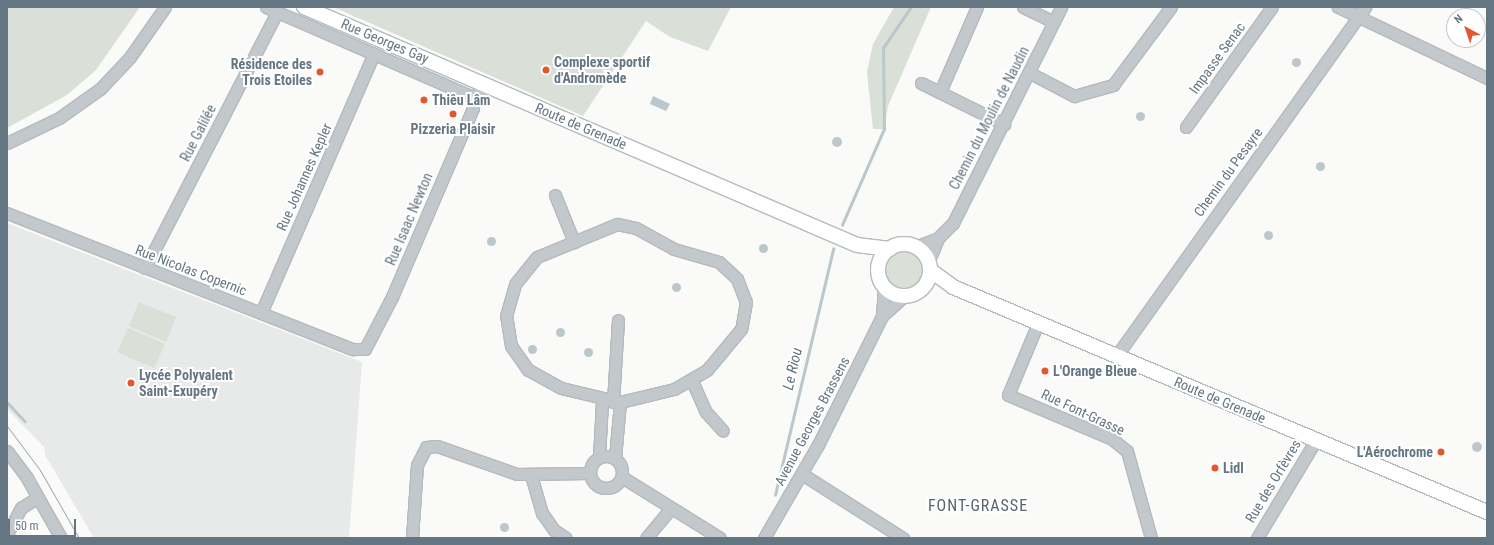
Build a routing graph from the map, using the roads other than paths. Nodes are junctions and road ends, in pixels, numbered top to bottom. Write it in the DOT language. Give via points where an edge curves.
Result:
graph roads {
  1 [pos="165,7"];
  2 [pos="266,7"];
  3 [pos="304,7"];
  4 [pos="977,7"];
  5 [pos="1023,7"];
  6 [pos="1061,7"];
  7 [pos="1170,7"];
  8 [pos="1272,7"];
  9 [pos="1338,7"];
  10 [pos="1365,7"];
  11 [pos="278,12"];
  12 [pos="1358,17"];
  13 [pos="1054,22"];
  14 [pos="374,53"];
  15 [pos="1030,73"];
  16 [pos="1487,78"];
  17 [pos="921,83"];
  18 [pos="488,86"];
  19 [pos="940,92"];
  20 [pos="473,97"];
  21 [pos="1004,124"];
  22 [pos="1186,127"];
  23 [pos="7,143"];
  24 [pos="555,195"];
  25 [pos="7,214"];
  26 [pos="938,238"];
  27 [pos="574,242"];
  28 [pos="857,246"];
  29 [pos="915,247"];
  30 [pos="890,249"];
  31 [pos="929,266"];
  32 [pos="145,268"];
  33 [pos="878,268"];
  34 [pos="884,287"];
  35 [pos="952,287"];
  36 [pos="921,289"];
  37 [pos="904,296"];
  38 [pos="261,313"];
  39 [pos="882,316"];
  40 [pos="618,320"];
  41 [pos="1038,322"];
  42 [pos="365,349"];
  43 [pos="1117,356"];
  44 [pos="692,381"];
  45 [pos="612,402"];
  46 [pos="723,431"];
  47 [pos="1316,440"];
  48 [pos="7,451"];
  49 [pos="599,457"];
  50 [pos="615,458"];
  51 [pos="589,474"];
  52 [pos="802,474"];
  53 [pos="531,475"];
  54 [pos="622,477"];
  55 [pos="38,497"];
  56 [pos="670,508"];
  57 [pos="1487,512"];
  58 [pos="7,534"];
  59 [pos="562,537"];
  60 [pos="61,538"];
  61 [pos="412,538"];
  62 [pos="646,538"];
  63 [pos="720,538"];
  64 [pos="764,538"];
  65 [pos="903,538"];
  66 [pos="1151,538"];
  67 [pos="1256,538"];
  1 -- 23 [label="street" via="130,57 100,89 59,118"];
  2 -- 11 [label="street, Rue Georges Gay"];
  3 -- 18 [label="main road, Route de Grenade"];
  4 -- 19 [label="street"];
  5 -- 13 [label="street"];
  6 -- 13 [label="street, Chemin du Moulin de Naudin"];
  7 -- 15 [label="street" via="1113,85 1074,96"];
  8 -- 22 [label="street, Impasse Senac"];
  9 -- 12 [label="street"];
  10 -- 12 [label="street, Chemin du Pesayre"];
  11 -- 14 [label="street, Rue Georges Gay"];
  11 -- 32 [label="street, Rue Galilée"];
  12 -- 16 [label="street"];
  12 -- 43 [label="street, Chemin du Pesayre"];
  13 -- 15 [label="street, Chemin du Moulin de Naudin"];
  14 -- 20 [label="street, Rue Georges Gay"];
  14 -- 38 [label="street, Rue Johannes Kepler"];
  15 -- 21 [label="street, Chemin du Moulin de Naudin"];
  17 -- 19 [label="street"];
  18 -- 20 [label="street"];
  18 -- 28 [label="main road, Route de Grenade"];
  19 -- 21 [label="street"];
  20 -- 42 [label="street, Rue Isaac Newton" via="473,108 398,283"];
  21 -- 26 [label="street, Chemin du Moulin de Naudin" via="953,223"];
  24 -- 27 [label="street"];
  25 -- 32 [label="street, Rue Nicolas Copernic"];
  26 -- 29 [label="street, Chemin du Moulin de Naudin"];
  26 -- 31 [label="street, Chemin du Moulin de Naudin"];
  27 -- 44 [label="street" via="607,227 626,225 674,249 719,262 729,269 743,289 746,302 741,329 722,355"];
  27 -- 45 [label="street" via="546,251 525,268 508,300 507,332 518,359 544,382"];
  28 -- 30 [label="main road"];
  28 -- 33 [label="main road"];
  29 -- 30 [label="main road" via="904,245"];
  29 -- 31 [label="main road"];
  30 -- 33 [label="main road"];
  31 -- 35 [label="main road"];
  31 -- 36 [label="main road"];
  32 -- 38 [label="street, Rue Nicolas Copernic"];
  33 -- 34 [label="main road"];
  34 -- 37 [label="main road"];
  34 -- 39 [label="street, Avenue Georges Brassens"];
  35 -- 36 [label="main road"];
  35 -- 41 [label="main road, Route de Grenade"];
  36 -- 37 [label="main road"];
  37 -- 39 [label="street, Avenue Georges Brassens"];
  38 -- 42 [label="street, Rue Nicolas Copernic" via="353,349"];
  39 -- 52 [label="street, Avenue Georges Brassens"];
  40 -- 45 [label="street"];
  41 -- 43 [label="main road, Route de Grenade"];
  41 -- 66 [label="street, Rue Font-Grasse" via="1008,395 1112,439 1127,451"];
  43 -- 47 [label="main road, Route de Grenade"];
  44 -- 45 [label="street" via="652,396"];
  44 -- 46 [label="street" via="706,412"];
  45 -- 49 [label="street"];
  45 -- 50 [label="street"];
  47 -- 57 [label="main road, Route de Grenade"];
  47 -- 67 [label="street, Rue des Orfèvres"];
  48 -- 55 [label="street"];
  49 -- 50 [label="street"];
  49 -- 51 [label="street"];
  50 -- 54 [label="street" via="620,464"];
  51 -- 53 [label="street"];
  51 -- 54 [label="street" via="600,488 613,487"];
  52 -- 64 [label="street, Avenue Georges Brassens"];
  52 -- 65 [label="street"];
  53 -- 59 [label="street" via="542,513"];
  53 -- 61 [label="street" via="504,472 437,446 426,447 417,465"];
  54 -- 56 [label="street"];
  55 -- 58 [label="street" via="21,508"];
  55 -- 60 [label="street"];
  56 -- 62 [label="street"];
  56 -- 63 [label="street"];
}
